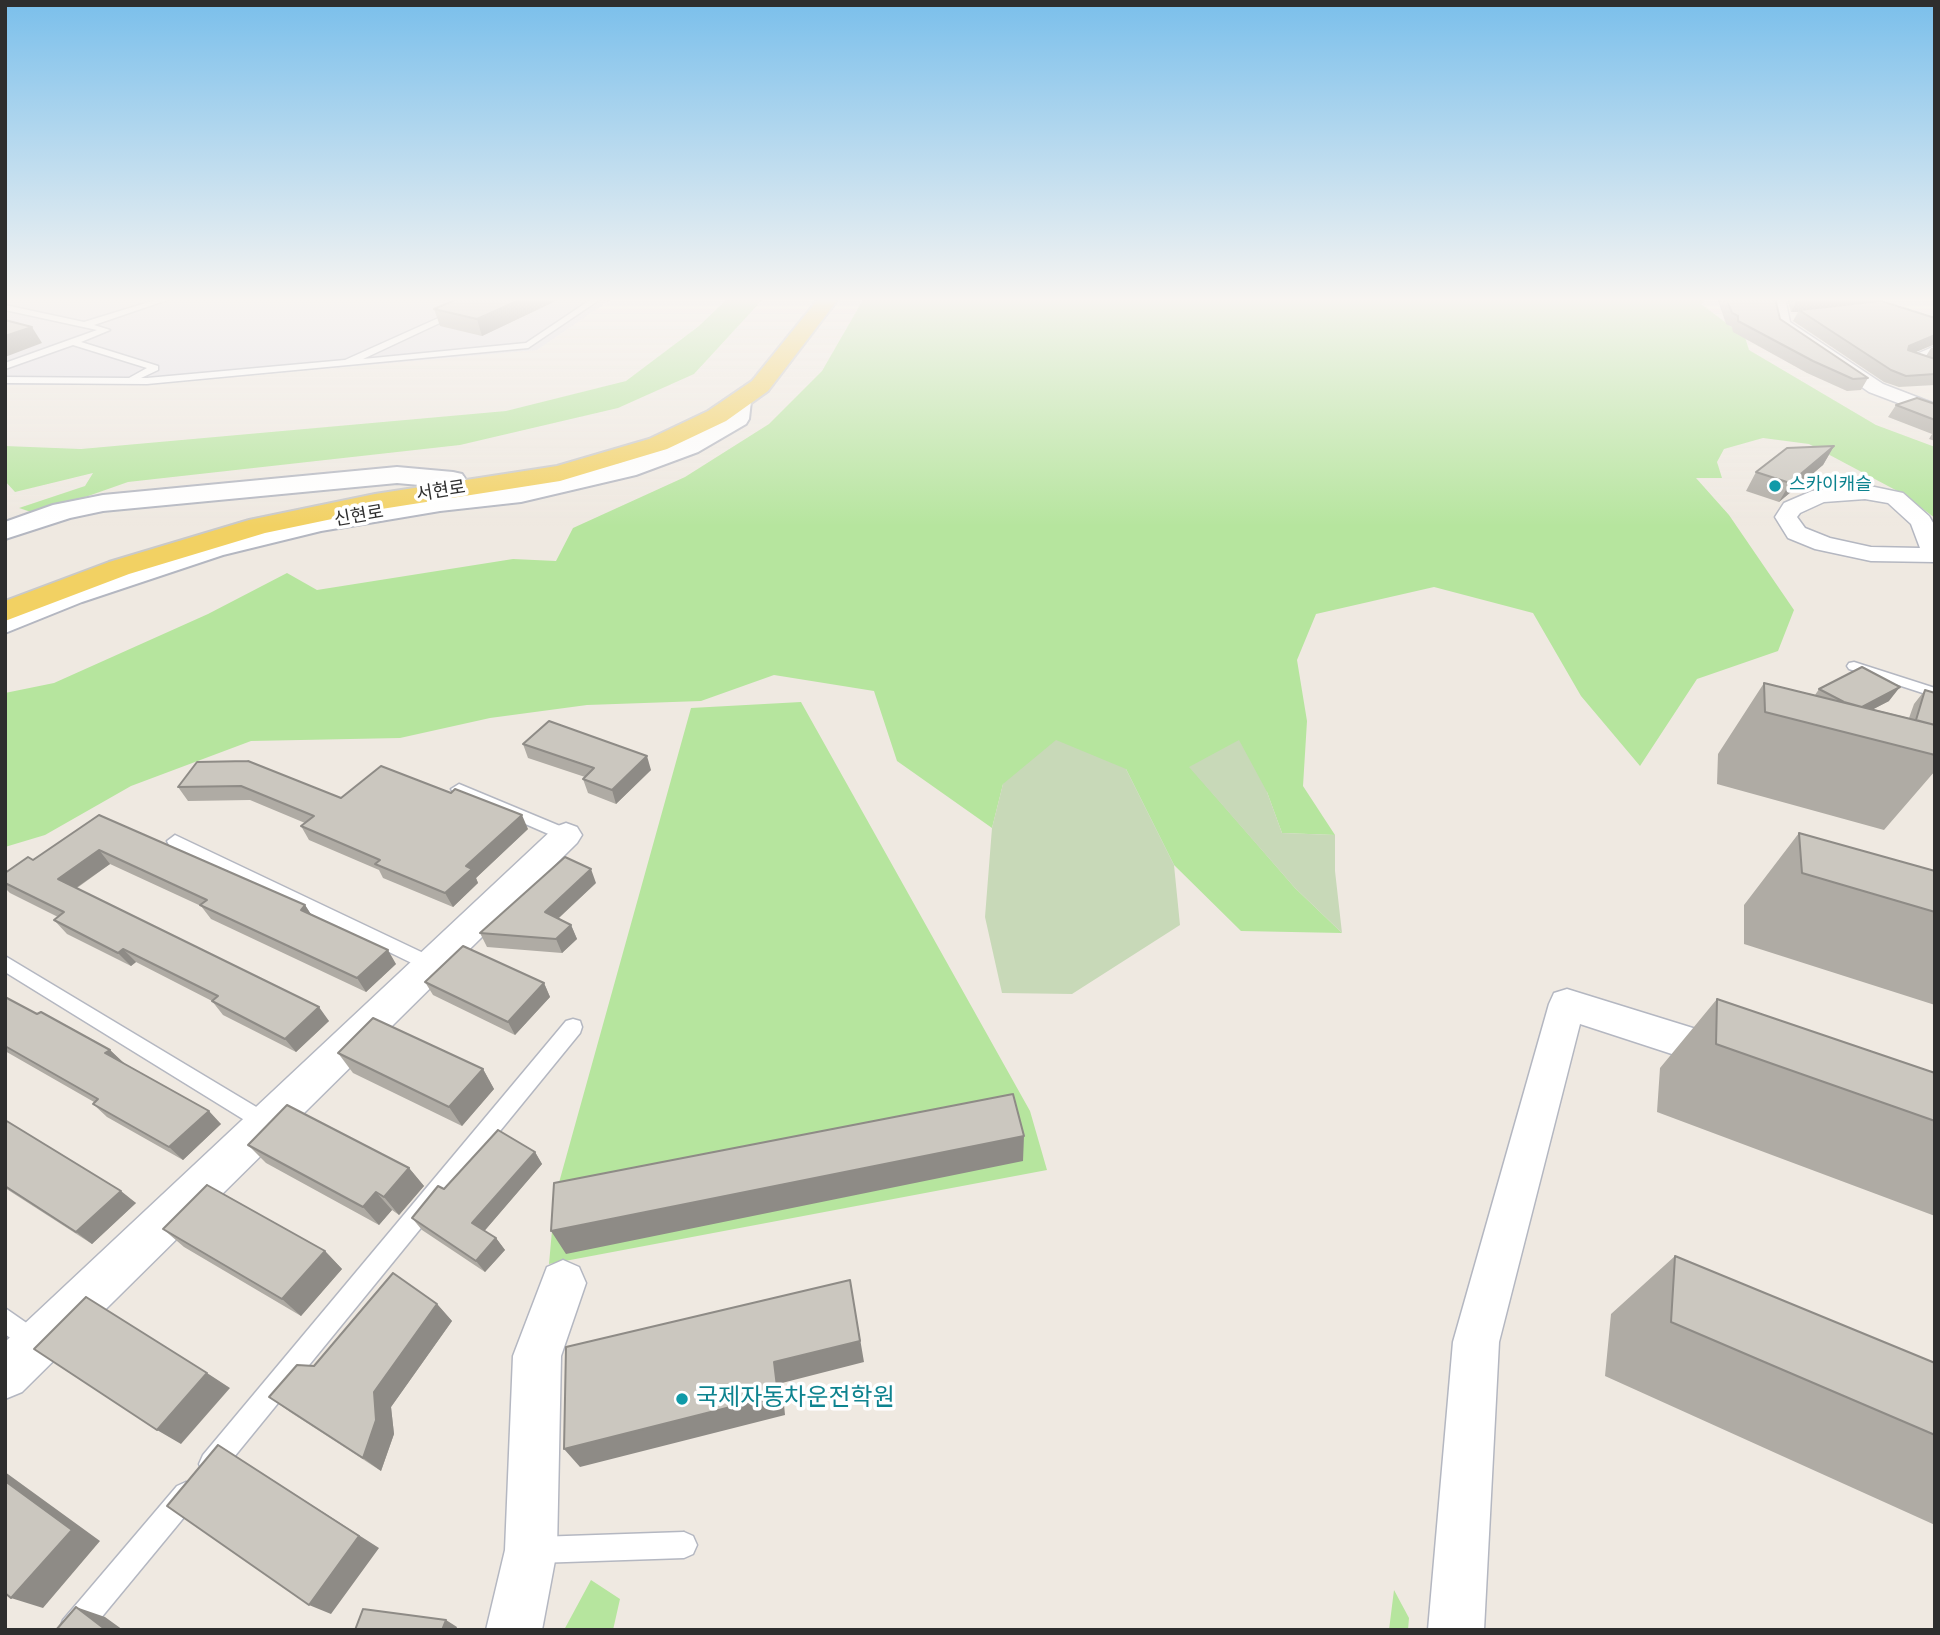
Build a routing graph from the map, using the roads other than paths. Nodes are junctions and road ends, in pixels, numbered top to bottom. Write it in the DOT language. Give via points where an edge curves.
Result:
graph roads {
  1 [pos="142,374"];
  2 [pos="210,374"];
  3 [pos="752,374"];
  4 [pos="769,374"];
  5 [pos="1857,374"];
  6 [pos="5,380"];
  7 [pos="128,381"];
  8 [pos="739,401"];
  9 [pos="1935,411"];
  10 [pos="453,480"];
  11 [pos="5,531"];
  12 [pos="1935,555"];
  13 [pos="5,598"];
  14 [pos="5,612"];
  15 [pos="5,624"];
  16 [pos="1854,666"];
  17 [pos="1935,693"];
  18 [pos="459,789"];
  19 [pos="566,835"];
  20 [pos="175,841"];
  21 [pos="5,963"];
  22 [pos="430,964"];
  23 [pos="573,1027"];
  24 [pos="1764,1067"];
  25 [pos="268,1124"];
  26 [pos="563,1283"];
  27 [pos="5,1320"];
  28 [pos="38,1345"];
  29 [pos="5,1375"];
  30 [pos="684,1545"];
  31 [pos="531,1550"];
  32 [pos="73,1630"];
  33 [pos="514,1630"];
  34 [pos="1456,1630"];
  1 -- 7 [label="lane"];
  2 -- 7 [label="lane"];
  3 -- 10 [label="main road, 서현로" via="742,387 688,420 652,434 572,458"];
  4 -- 8 [label="main road, 서현로"];
  5 -- 9 [label="street" via="1876,388"];
  6 -- 7 [label="lane"];
  8 -- 14 [label="main road, 서현로" via="658,444 560,474 376,502 259,526 119,568"];
  8 -- 15 [label="main road, 신현로" via="737,419 689,447 627,469 521,494 321,523 214,548 71,596"];
  10 -- 11 [label="main road, 신현로" via="397,475 103,503"];
  10 -- 13 [label="main road, 서현로" via="256,517"];
  12 -- 12 [label="street" via="1921,521 1895,498 1865,492 1820,496 1792,508 1786,517 1796,533 1823,544 1871,554"];
  16 -- 17 [label="lane"];
  18 -- 19 [label="lane"];
  19 -- 22 [label="street"];
  20 -- 22 [label="lane"];
  21 -- 25 [label="lane"];
  22 -- 25 [label="street"];
  23 -- 32 [label="lane"];
  24 -- 34 [label="street" via="1567,1004 1476,1342"];
  25 -- 28 [label="street"];
  26 -- 31 [label="street" via="537,1356"];
  27 -- 28 [label="lane"];
  28 -- 29 [label="street"];
  30 -- 31 [label="lane"];
  31 -- 33 [label="street"];
}
